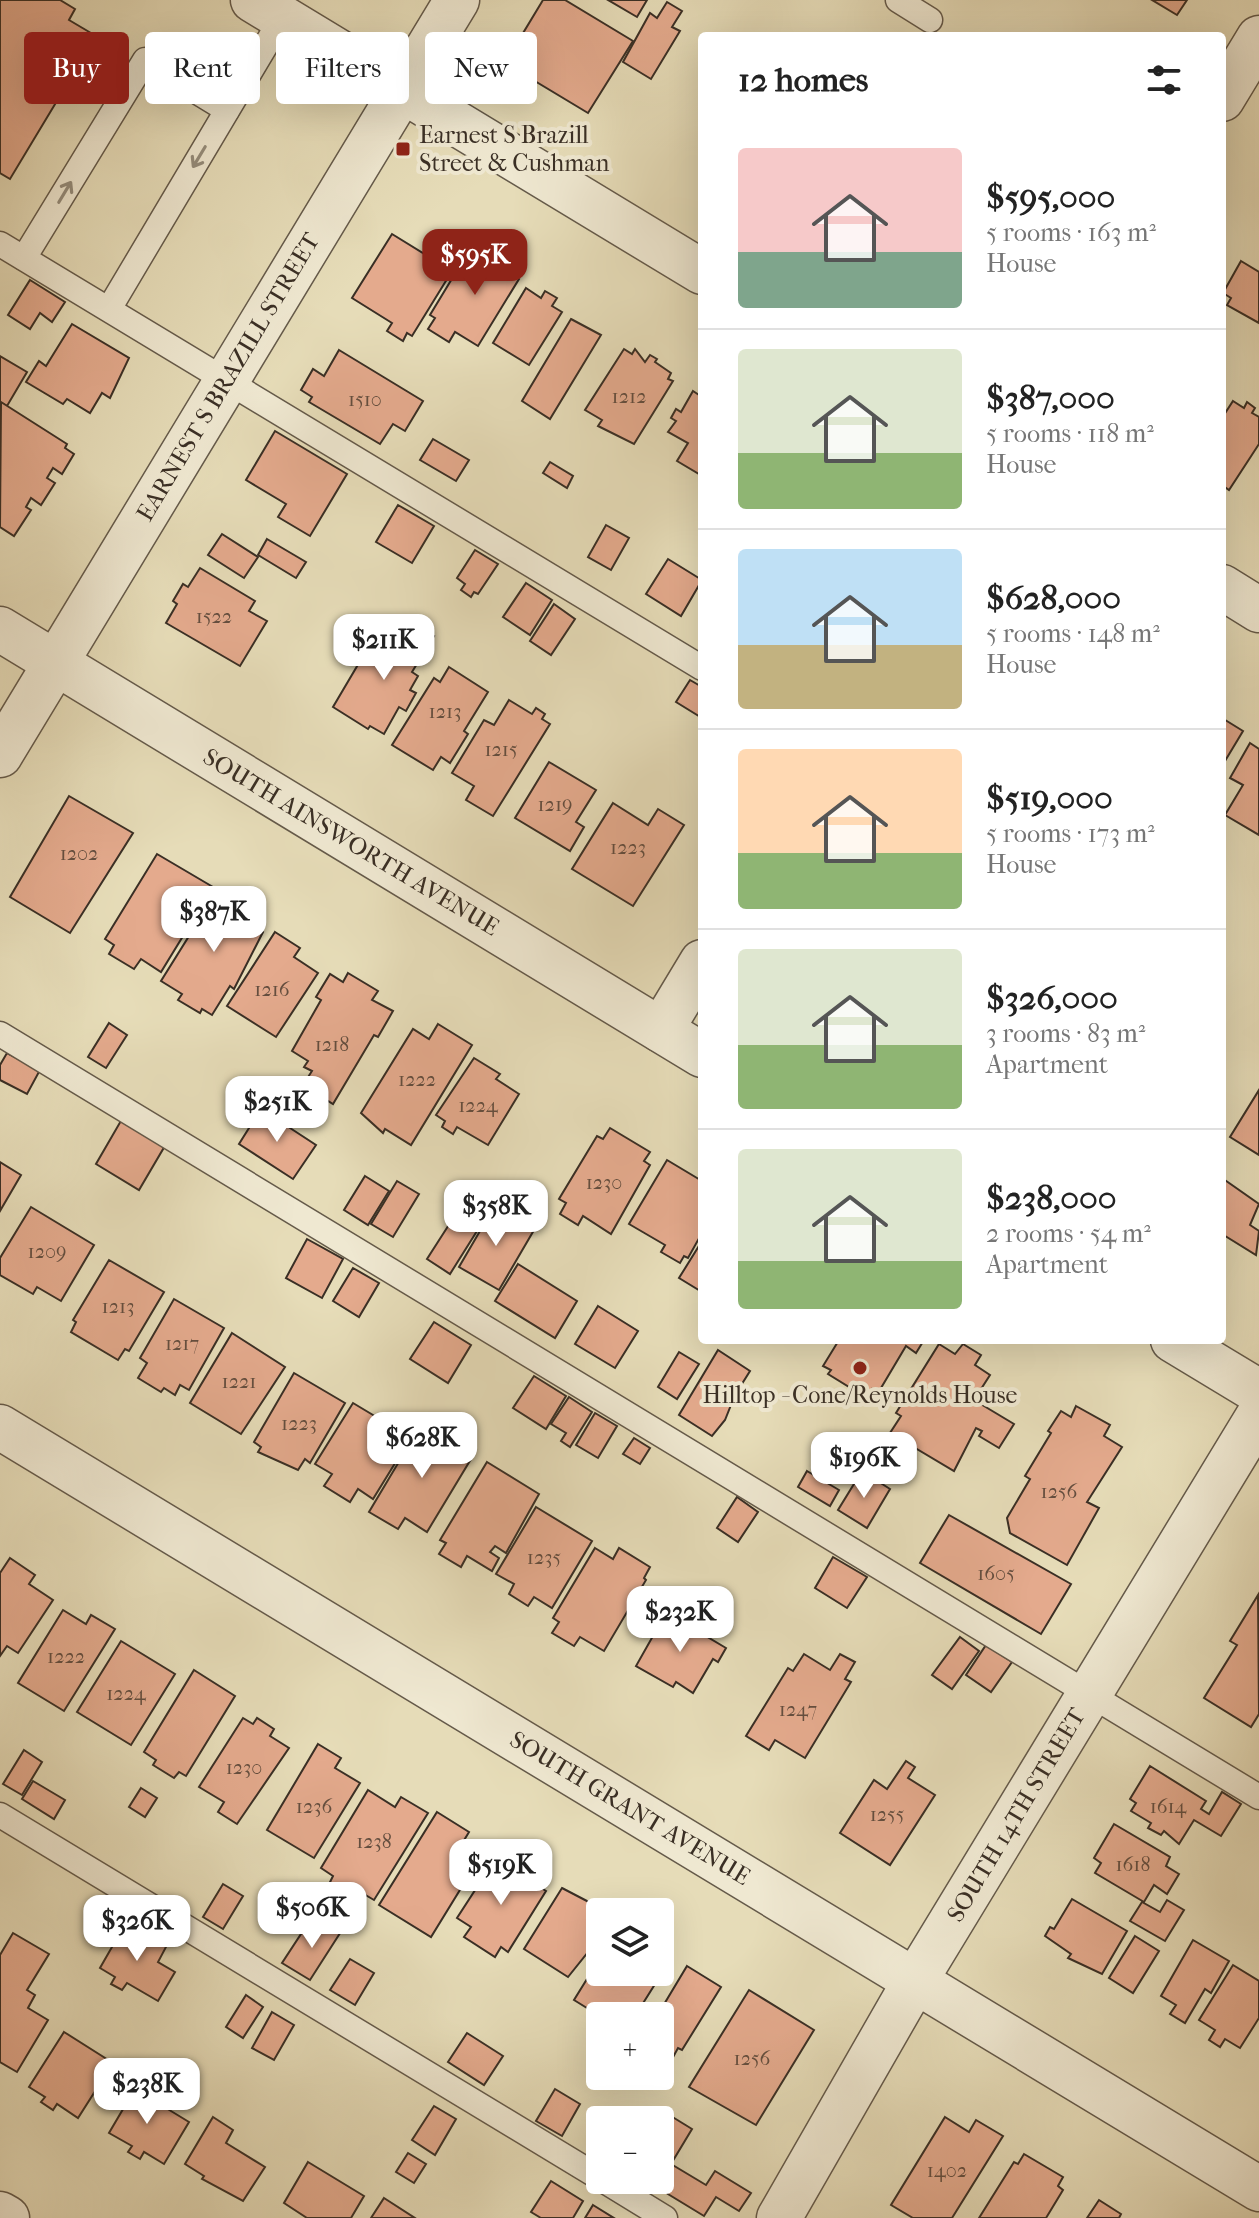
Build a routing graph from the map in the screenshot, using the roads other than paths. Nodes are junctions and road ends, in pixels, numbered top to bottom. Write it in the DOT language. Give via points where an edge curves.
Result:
graph roads {
  1 [pos="457,0"];
  2 [pos="898,0"];
  3 [pos="268,9"];
  4 [pos="930,20"];
  5 [pos="306,32"];
  6 [pos="1259,38"];
  7 [pos="409,79"];
  8 [pos="1226,92"];
  9 [pos="409,94"];
  10 [pos="394,104"];
  11 [pos="227,110"];
  12 [pos="0,244"];
  13 [pos="24,258"];
  14 [pos="698,270"];
  15 [pos="109,309"];
  16 [pos="226,381"];
  17 [pos="1226,589"];
  18 [pos="1259,610"];
  19 [pos="0,629"];
  20 [pos="56,663"];
  21 [pos="698,666"];
  22 [pos="0,755"];
  23 [pos="698,969"];
  24 [pos="661,1030"];
  25 [pos="0,1034"];
  26 [pos="698,1053"];
  27 [pos="1180,1344"];
  28 [pos="1259,1392"];
  29 [pos="1259,1415"];
  30 [pos="0,1427"];
  31 [pos="1089,1695"];
  32 [pos="1259,1797"];
  33 [pos="0,1815"];
  34 [pos="915,1981"];
  35 [pos="586,2170"];
  36 [pos="1259,2189"];
  37 [pos="626,2194"];
  38 [pos="0,2214"];
  39 [pos="7,2218"];
  40 [pos="665,2218"];
  41 [pos="779,2218"];
  1 -- 7 [label="street, EARNEST S BRAZILL STREET"];
  2 -- 4 [label="lane"];
  3 -- 5 [label="street"];
  3 -- 11 [label="lane"];
  6 -- 8 [label="street"];
  9 -- 14 [label="street"];
  10 -- 16 [label="street, EARNEST S BRAZILL STREET"];
  13 -- 11 [label="lane, one-way" via="145,60"];
  11 -- 15 [label="lane, one-way"];
  12 -- 13 [label="lane"];
  13 -- 15 [label="lane"];
  15 -- 16 [label="lane"];
  16 -- 20 [label="street, EARNEST S BRAZILL STREET"];
  16 -- 21 [label="lane"];
  17 -- 18 [label="street"];
  19 -- 20 [label="street, SOUTH AINSWORTH AVENUE"];
  20 -- 22 [label="street, EARNEST S BRAZILL STREET"];
  20 -- 24 [label="street, SOUTH AINSWORTH AVENUE"];
  23 -- 24 [label="street"];
  24 -- 26 [label="street, SOUTH AINSWORTH AVENUE"];
  25 -- 31 [label="lane"];
  27 -- 28 [label="street"];
  29 -- 31 [label="street, SOUTH 14TH STREET"];
  30 -- 34 [label="street, SOUTH GRANT AVENUE"];
  31 -- 32 [label="lane"];
  31 -- 34 [label="street, SOUTH 14TH STREET"];
  33 -- 35 [label="lane"];
  34 -- 36 [label="street, SOUTH GRANT AVENUE"];
  34 -- 41 [label="street, SOUTH 14TH STREET"];
  37 -- 40 [label="lane"];
  38 -- 39 [label="street"];
}
